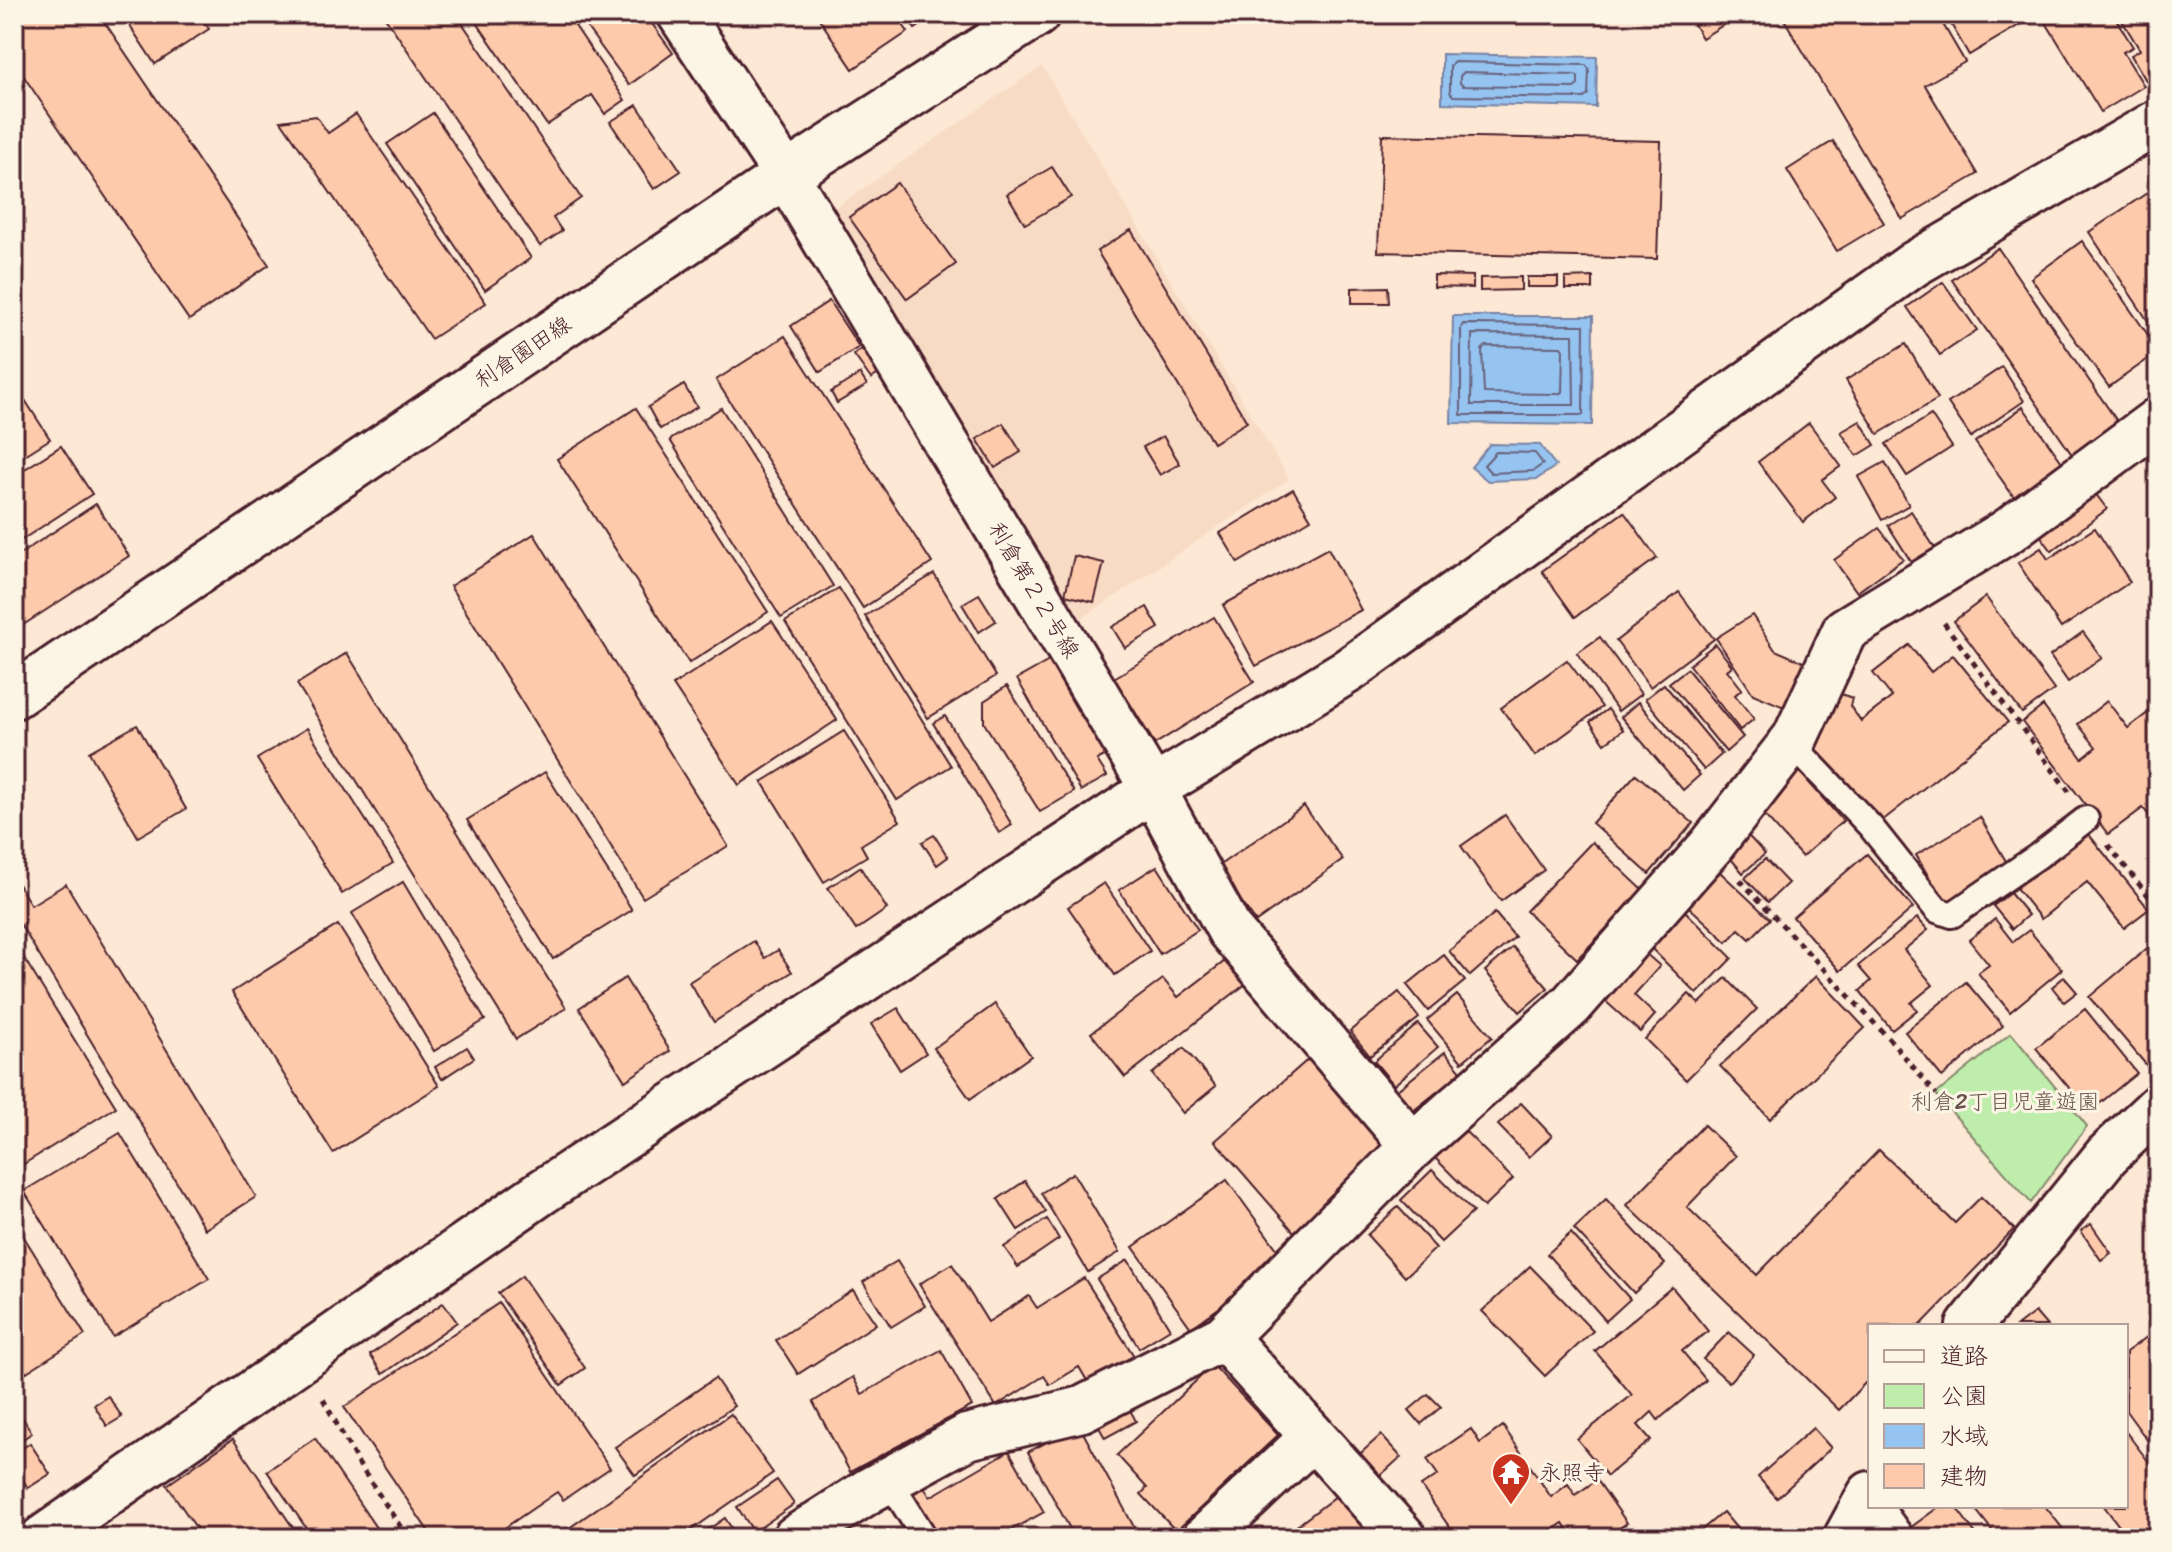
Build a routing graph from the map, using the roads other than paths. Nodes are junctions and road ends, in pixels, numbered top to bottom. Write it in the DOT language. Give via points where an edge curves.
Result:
graph roads {
  1 [pos="1037,14"];
  2 [pos="695,20"];
  3 [pos="2158,122"];
  4 [pos="786,175"];
  5 [pos="2158,420"];
  6 [pos="14,696"];
  7 [pos="1791,743"];
  8 [pos="1153,789"];
  9 [pos="2086,819"];
  10 [pos="2158,1107"];
  11 [pos="1413,1146"];
  12 [pos="1971,1324"];
  13 [pos="1224,1337"];
  14 [pos="1313,1437"];
  15 [pos="888,1479"];
  16 [pos="1860,1512"];
  17 [pos="43,1538"];
  18 [pos="795,1538"];
  19 [pos="925,1538"];
  20 [pos="1205,1538"];
  21 [pos="1404,1538"];
  22 [pos="1890,1538"];
  1 -- 4 [label="street, 利倉園田線"];
  2 -- 4 [label="street, 利倉第２２号線"];
  3 -- 8 [label="street" via="1914,264 1349,670"];
  4 -- 6 [label="street, 利倉園田線"];
  4 -- 8 [label="street, 利倉第２２号線"];
  5 -- 7 [label="street" via="2008,531 1845,630"];
  7 -- 9 [label="lane" via="1871,827 1937,910 1952,915"];
  7 -- 11 [label="street" via="1711,846 1571,1005"];
  8 -- 11 [label="street, 利倉第２２号線" via="1230,931"];
  8 -- 17 [label="street" via="542,1192"];
  10 -- 12 [label="street" via="2107,1155"];
  11 -- 13 [label="street"];
  13 -- 14 [label="street"];
  13 -- 15 [label="street" via="1082,1409 967,1437"];
  14 -- 20 [label="street"];
  14 -- 21 [label="street"];
  15 -- 18 [label="street"];
  15 -- 19 [label="lane"];
  16 -- 22 [label="street"];
}
